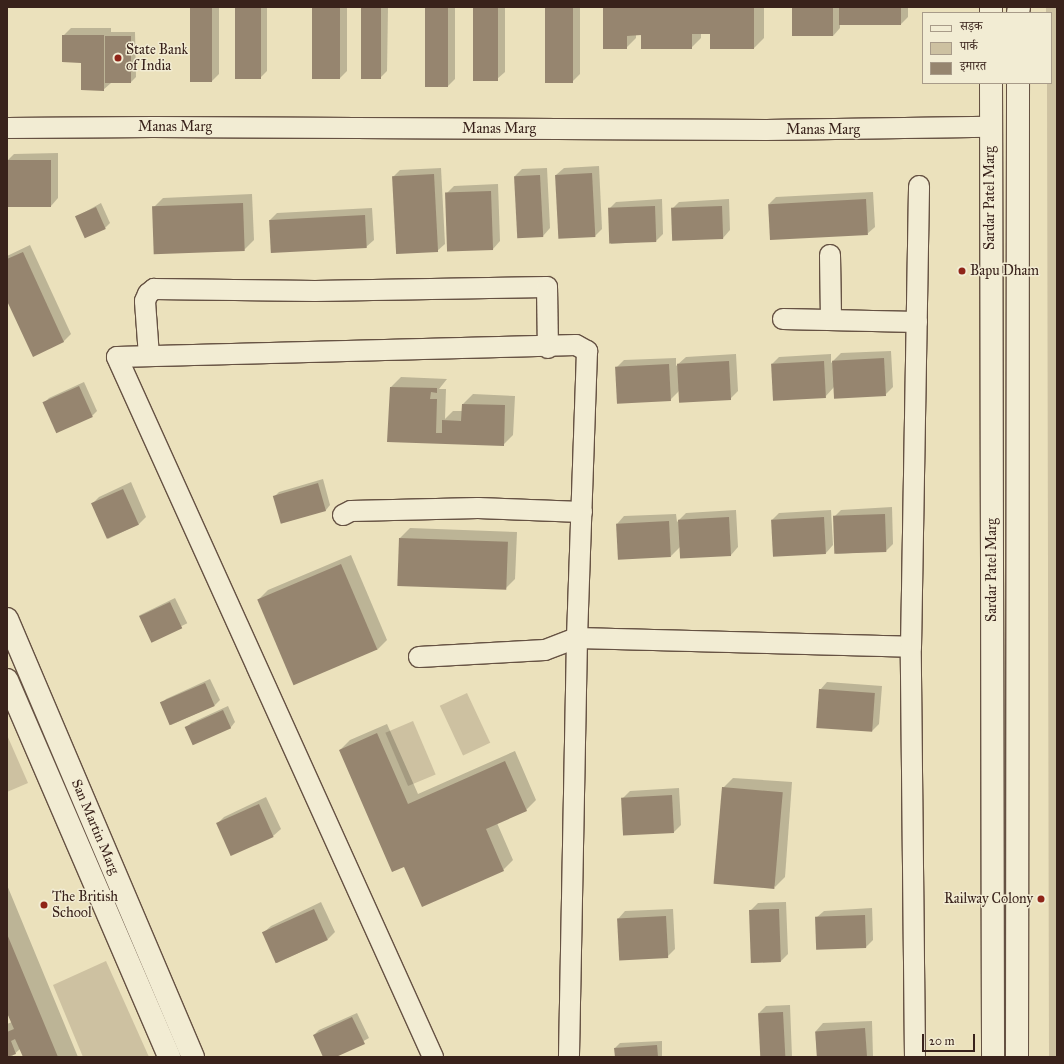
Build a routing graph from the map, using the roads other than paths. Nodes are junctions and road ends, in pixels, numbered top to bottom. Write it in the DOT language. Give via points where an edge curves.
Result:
graph roads {
  1 [pos="991,84"];
  2 [pos="1018,84"];
  3 [pos="990,127"];
  4 [pos="7,128"];
  5 [pos="919,186"];
  6 [pos="830,255"];
  7 [pos="784,319"];
  8 [pos="831,319"];
  9 [pos="918,322"];
  10 [pos="548,348"];
  11 [pos="149,356"];
  12 [pos="582,512"];
  13 [pos="343,515"];
  14 [pos="7,619"];
  15 [pos="577,638"];
  16 [pos="911,647"];
  17 [pos="420,657"];
  18 [pos="7,680"];
  19 [pos="169,1057"];
  20 [pos="193,1057"];
  21 [pos="433,1057"];
  22 [pos="569,1057"];
  23 [pos="915,1057"];
  24 [pos="994,1057"];
  25 [pos="1017,1057"];
  1 -- 3 [label="main road, Sardar Patel Marg"];
  2 -- 25 [label="main road, Sardar Patel Marg"];
  3 -- 4 [label="street, Manas Marg" via="774,130"];
  3 -- 24 [label="main road, Sardar Patel Marg"];
  5 -- 9 [label="street"];
  6 -- 8 [label="street"];
  7 -- 8 [label="street"];
  8 -- 9 [label="street"];
  9 -- 16 [label="street"];
  10 -- 11 [label="street"];
  10 -- 11 [label="street" via="547,287 315,291 154,289 145,301"];
  10 -- 12 [label="street" via="576,345 582,347 588,355"];
  11 -- 21 [label="street" via="117,357"];
  12 -- 13 [label="street" via="478,508 351,511"];
  12 -- 15 [label="street"];
  14 -- 20 [label="main road, San Martin Marg"];
  15 -- 16 [label="street"];
  15 -- 17 [label="street" via="545,650"];
  15 -- 22 [label="street"];
  16 -- 23 [label="street"];
  18 -- 19 [label="main road, San Martin Marg"];
}
